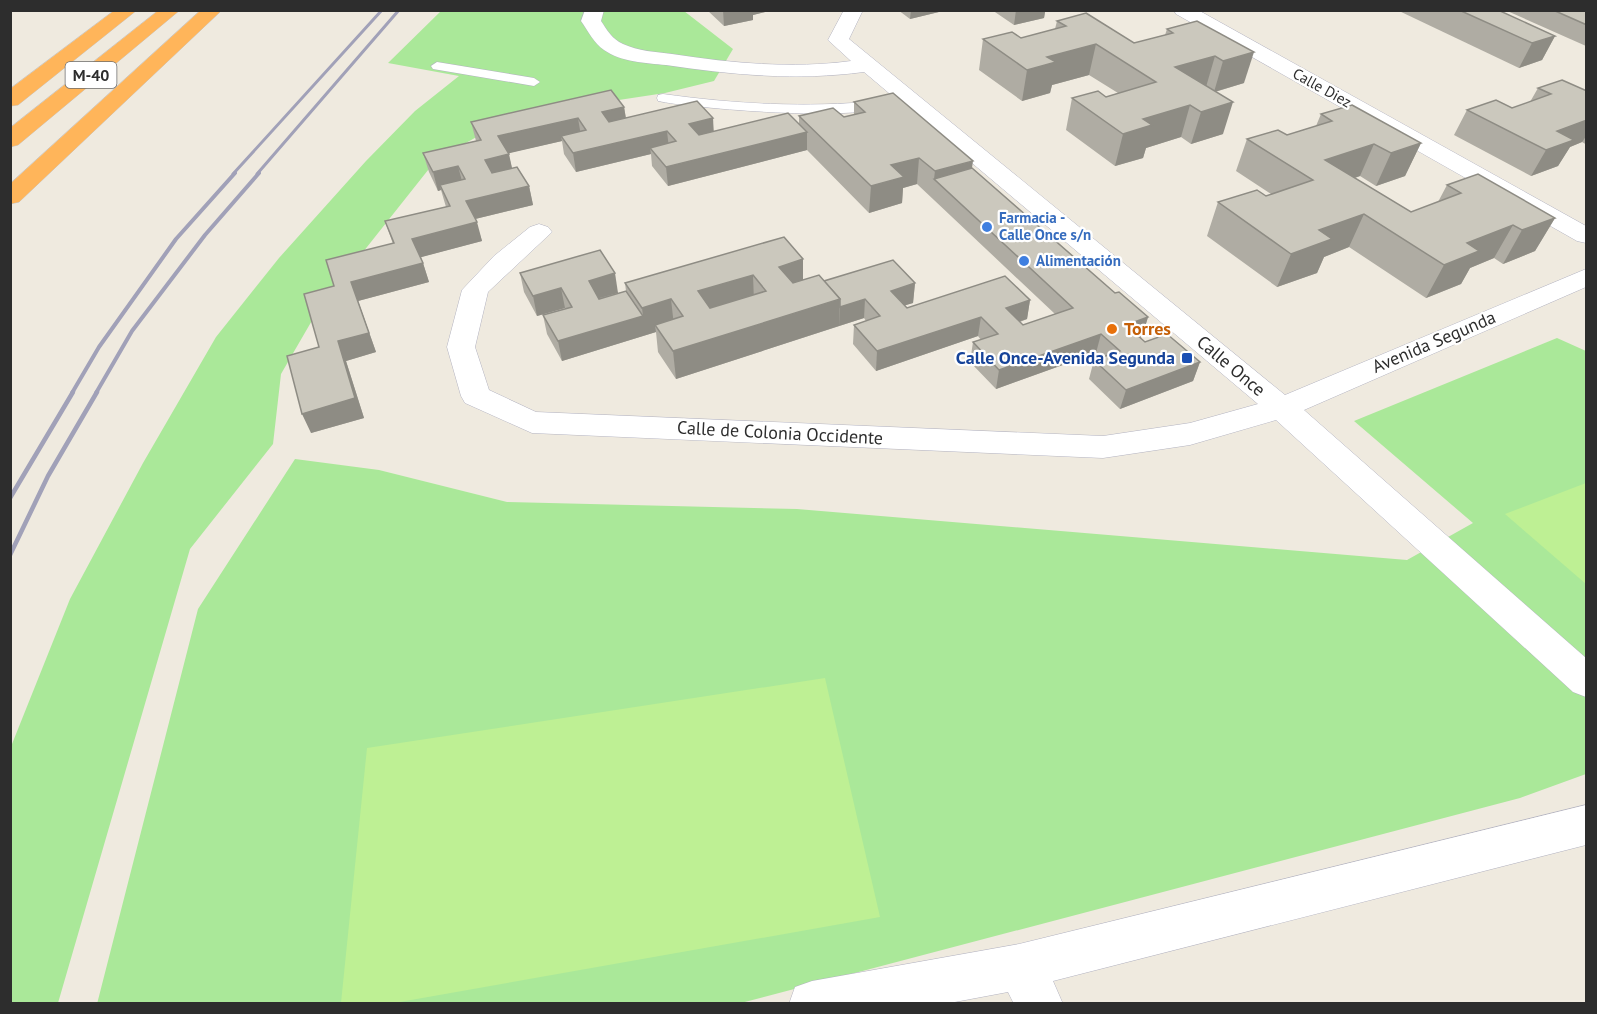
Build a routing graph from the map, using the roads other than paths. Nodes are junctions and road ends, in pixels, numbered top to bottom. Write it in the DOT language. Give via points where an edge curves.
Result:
graph roads {
  1 [pos="128,10"];
  2 [pos="171,10"];
  3 [pos="213,10"];
  4 [pos="595,10"];
  5 [pos="854,10"];
  6 [pos="1183,10"];
  7 [pos="870,65"];
  8 [pos="437,66"];
  9 [pos="534,82"];
  10 [pos="663,98"];
  11 [pos="912,99"];
  12 [pos="10,100"];
  13 [pos="10,140"];
  14 [pos="10,197"];
  15 [pos="539,232"];
  16 [pos="1587,236"];
  17 [pos="1587,277"];
  18 [pos="1281,408"];
  19 [pos="1587,681"];
  20 [pos="1587,825"];
  21 [pos="1029,985"];
  22 [pos="812,1004"];
  1 -- 12 [label="highway, M-40"];
  2 -- 13 [label="highway, M-40"];
  3 -- 14 [label="highway"];
  4 -- 7 [label="street" via="591,21 612,47 640,55 744,70 803,73"];
  5 -- 7 [label="street, Calle Once" via="838,40"];
  6 -- 16 [label="street, Calle Diez"];
  7 -- 11 [label="street, Calle Once"];
  8 -- 9 [label="lane"];
  10 -- 11 [label="lane" via="769,108 843,108"];
  11 -- 18 [label="street, Calle Once"];
  15 -- 18 [label="street, Calle de Colonia Occidente" via="475,290 461,347 476,396 532,422 1103,447 1190,434"];
  17 -- 18 [label="street, Avenida Segunda"];
  18 -- 19 [label="street, Calle Once"];
  20 -- 21 [label="street"];
  21 -- 22 [label="street"];
}
